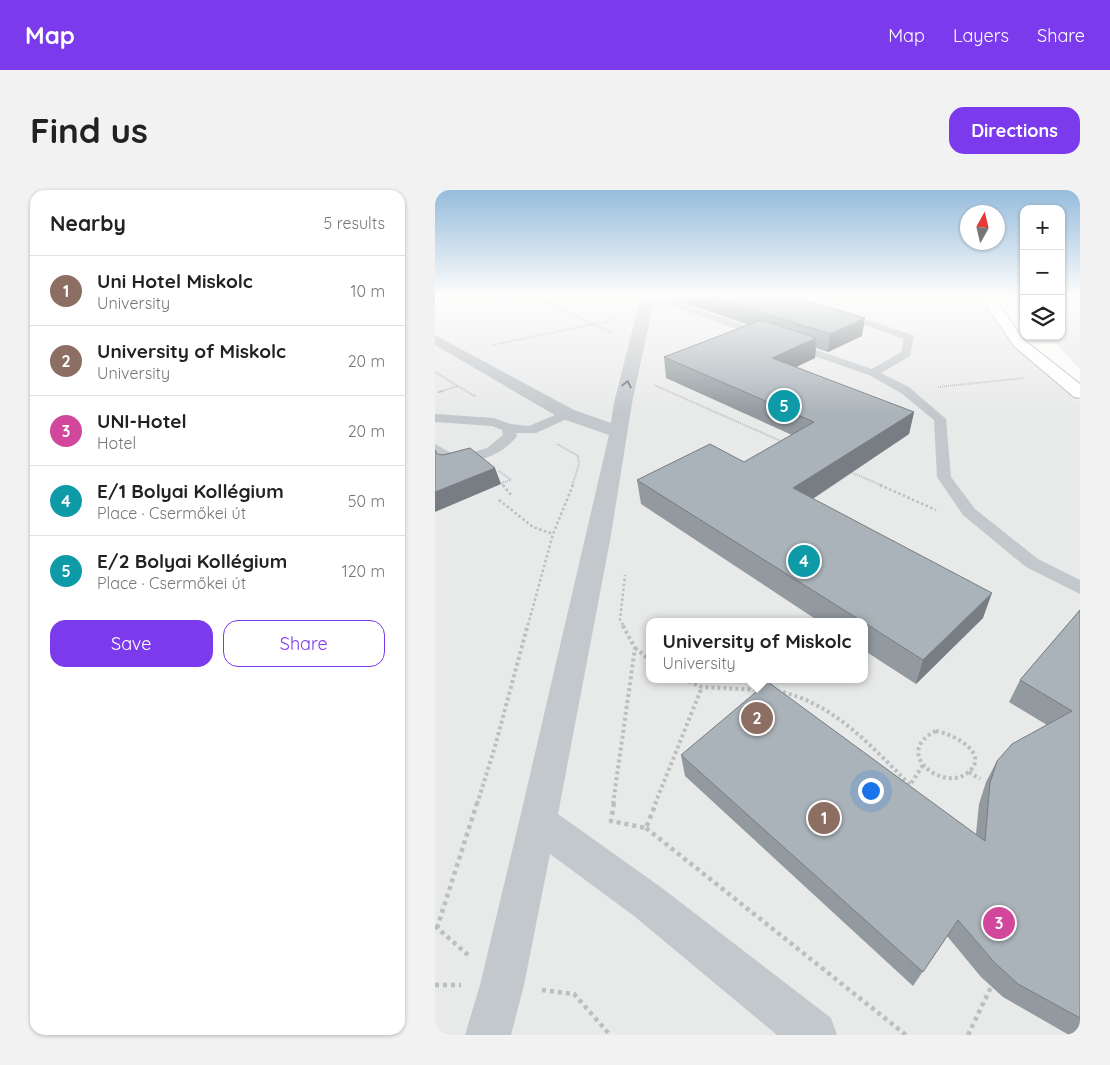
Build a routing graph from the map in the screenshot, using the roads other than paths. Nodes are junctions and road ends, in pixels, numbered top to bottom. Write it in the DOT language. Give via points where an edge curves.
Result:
graph roads {
  1 [pos="639,335"];
  2 [pos="764,335"];
  3 [pos="904,335"];
  4 [pos="1014,335"];
  5 [pos="435,339"];
  6 [pos="873,374"];
  7 [pos="1080,393"];
  8 [pos="567,414"];
  9 [pos="435,418"];
  10 [pos="508,428"];
  11 [pos="619,432"];
  12 [pos="435,448"];
  13 [pos="1080,588"];
  14 [pos="538,822"];
  15 [pos="488,1035"];
  16 [pos="814,1035"];
  11 -- 1 [label="street, one-way"];
  2 -- 6 [label="lane"];
  3 -- 6 [label="lane" via="909,337 906,354"];
  4 -- 7 [label="main road"];
  5 -- 8 [label="street"];
  6 -- 13 [label="lane" via="905,390 939,419 944,477 969,512 1032,563"];
  8 -- 10 [label="lane" via="531,430"];
  8 -- 11 [label="street"];
  9 -- 10 [label="lane" via="494,422"];
  10 -- 12 [label="lane" via="510,436 503,446 492,453 452,464"];
  11 -- 14 [label="street"];
  14 -- 15 [label="street"];
  14 -- 16 [label="street" via="648,902"];
}
